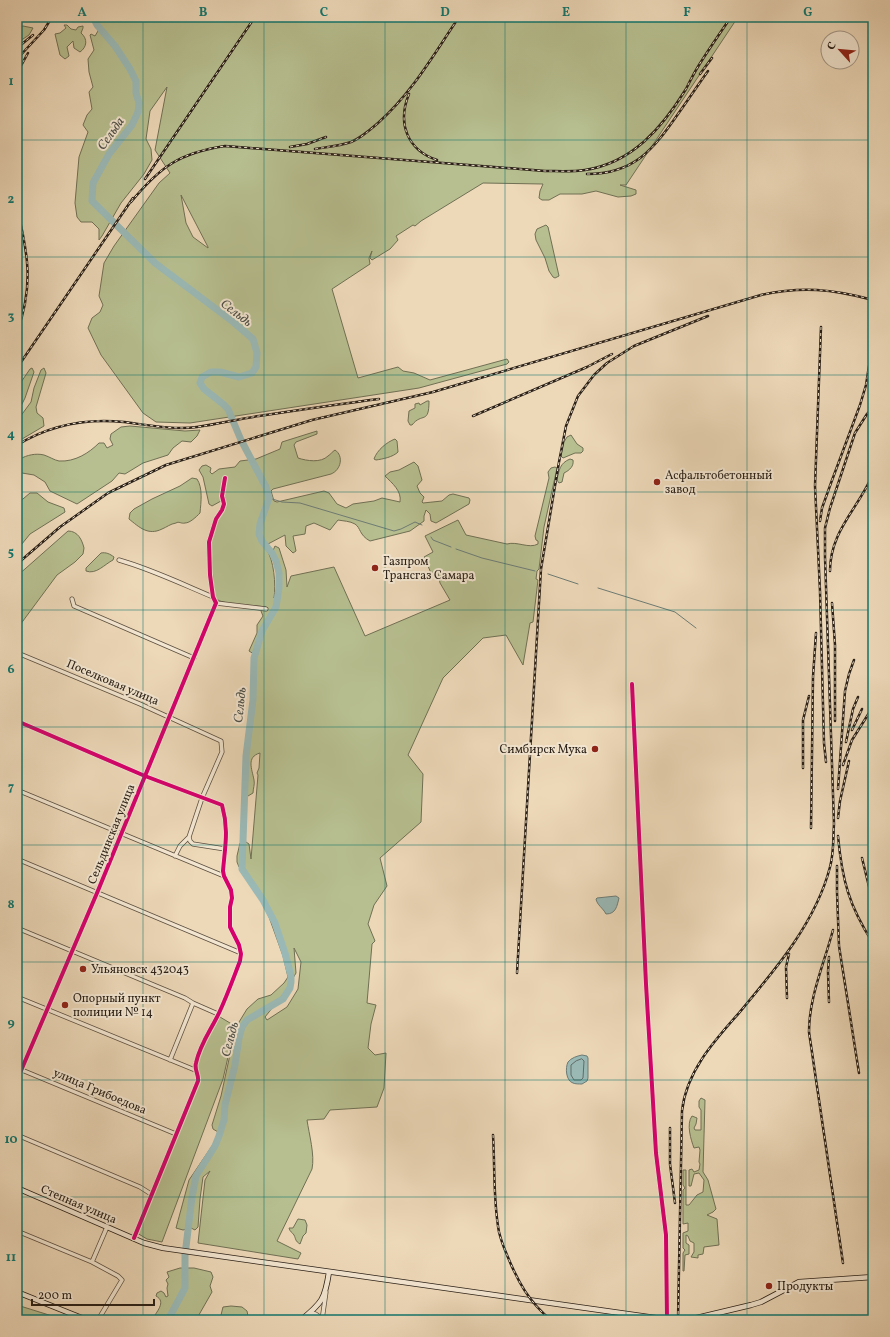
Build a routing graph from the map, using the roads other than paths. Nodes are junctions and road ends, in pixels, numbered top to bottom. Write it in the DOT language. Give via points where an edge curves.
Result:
graph roads {
  1 [pos="225,478"];
  2 [pos="119,560"];
  3 [pos="213,597"];
  4 [pos="72,599"];
  5 [pos="216,603"];
  6 [pos="266,609"];
  7 [pos="20,654"];
  8 [pos="194,658"];
  9 [pos="632,684"];
  10 [pos="170,717"];
  11 [pos="17,721"];
  12 [pos="145,776"];
  13 [pos="17,790"];
  14 [pos="202,798"];
  15 [pos="122,832"];
  16 [pos="189,837"];
  17 [pos="224,849"];
  18 [pos="175,856"];
  19 [pos="17,859"];
  20 [pos="224,876"];
  21 [pos="97,893"];
  22 [pos="17,928"];
  23 [pos="72,950"];
  24 [pos="241,954"];
  25 [pos="17,997"];
  26 [pos="193,1004"];
  27 [pos="47,1010"];
  28 [pos="218,1014"];
  29 [pos="170,1060"];
  30 [pos="19,1068"];
  31 [pos="195,1070"];
  32 [pos="17,1080"];
  33 [pos="176,1134"];
  34 [pos="17,1136"];
  35 [pos="17,1188"];
  36 [pos="151,1194"];
  37 [pos="107,1227"];
  38 [pos="17,1231"];
  39 [pos="134,1238"];
  40 [pos="92,1262"];
  41 [pos="329,1272"];
  42 [pos="873,1277"];
  43 [pos="326,1291"];
  44 [pos="17,1292"];
  45 [pos="308,1314"];
  46 [pos="87,1320"];
  47 [pos="98,1320"];
  48 [pos="301,1320"];
  49 [pos="321,1320"];
  50 [pos="667,1320"];
  51 [pos="670,1320"];
  52 [pos="688,1320"];
  1 -- 3 [label="street" via="222,496 224,504 209,542"];
  2 -- 3 [label="street" via="173,579"];
  3 -- 5 [label="street"];
  4 -- 8 [label="street" via="74,606"];
  5 -- 6 [label="street"];
  5 -- 8 [label="street, Сельдинская улица"];
  7 -- 10 [label="street, Поселковая улица"];
  8 -- 10 [label="street, Сельдинская улица"];
  9 -- 50 [label="street" via="656,1153 666,1235"];
  10 -- 12 [label="street, Сельдинская улица"];
  10 -- 14 [label="street, Поселковая улица" via="219,739 222,744 222,752"];
  11 -- 12 [label="street"];
  12 -- 14 [label="street"];
  12 -- 15 [label="street, Сельдинская улица"];
  13 -- 15 [label="street"];
  14 -- 16 [label="street"];
  14 -- 17 [label="street" via="222,805 227,826"];
  15 -- 18 [label="street"];
  15 -- 21 [label="street, Сельдинская улица"];
  16 -- 17 [label="street" via="193,844"];
  16 -- 18 [label="street"];
  17 -- 20 [label="street"];
  18 -- 20 [label="street"];
  19 -- 21 [label="street"];
  20 -- 24 [label="street" via="232,898 230,927"];
  21 -- 23 [label="street, Сельдинская улица"];
  21 -- 24 [label="street"];
  22 -- 23 [label="street"];
  23 -- 26 [label="street" via="185,998"];
  23 -- 27 [label="street, Сельдинская улица"];
  24 -- 28 [label="street"];
  25 -- 27 [label="street"];
  26 -- 28 [label="street"];
  26 -- 29 [label="street"];
  27 -- 29 [label="street"];
  27 -- 30 [label="street, Сельдинская улица"];
  28 -- 31 [label="street" via="201,1045"];
  29 -- 31 [label="street"];
  30 -- 32 [label="street, Сельдинская улица"];
  30 -- 33 [label="street, улица Грибоедова"];
  31 -- 33 [label="street" via="198,1081"];
  33 -- 36 [label="street"];
  34 -- 36 [label="street" via="140,1187"];
  35 -- 37 [label="main road, Степная улица"];
  36 -- 39 [label="street"];
  37 -- 39 [label="main road, Степная улица"];
  37 -- 40 [label="street"];
  38 -- 40 [label="street"];
  39 -- 41 [label="main road, Степная улица" via="153,1246 170,1249"];
  40 -- 47 [label="street" via="122,1280"];
  41 -- 43 [label="main road"];
  41 -- 50 [label="main road, Степная улица"];
  42 -- 52 [label="main road" via="799,1282 751,1306"];
  43 -- 45 [label="main road" via="319,1304"];
  43 -- 49 [label="street"];
  44 -- 46 [label="main road"];
  45 -- 48 [label="main road"];
  45 -- 49 [label="street" via="314,1314"];
  50 -- 51 [label="main road, Степная улица"];
}
